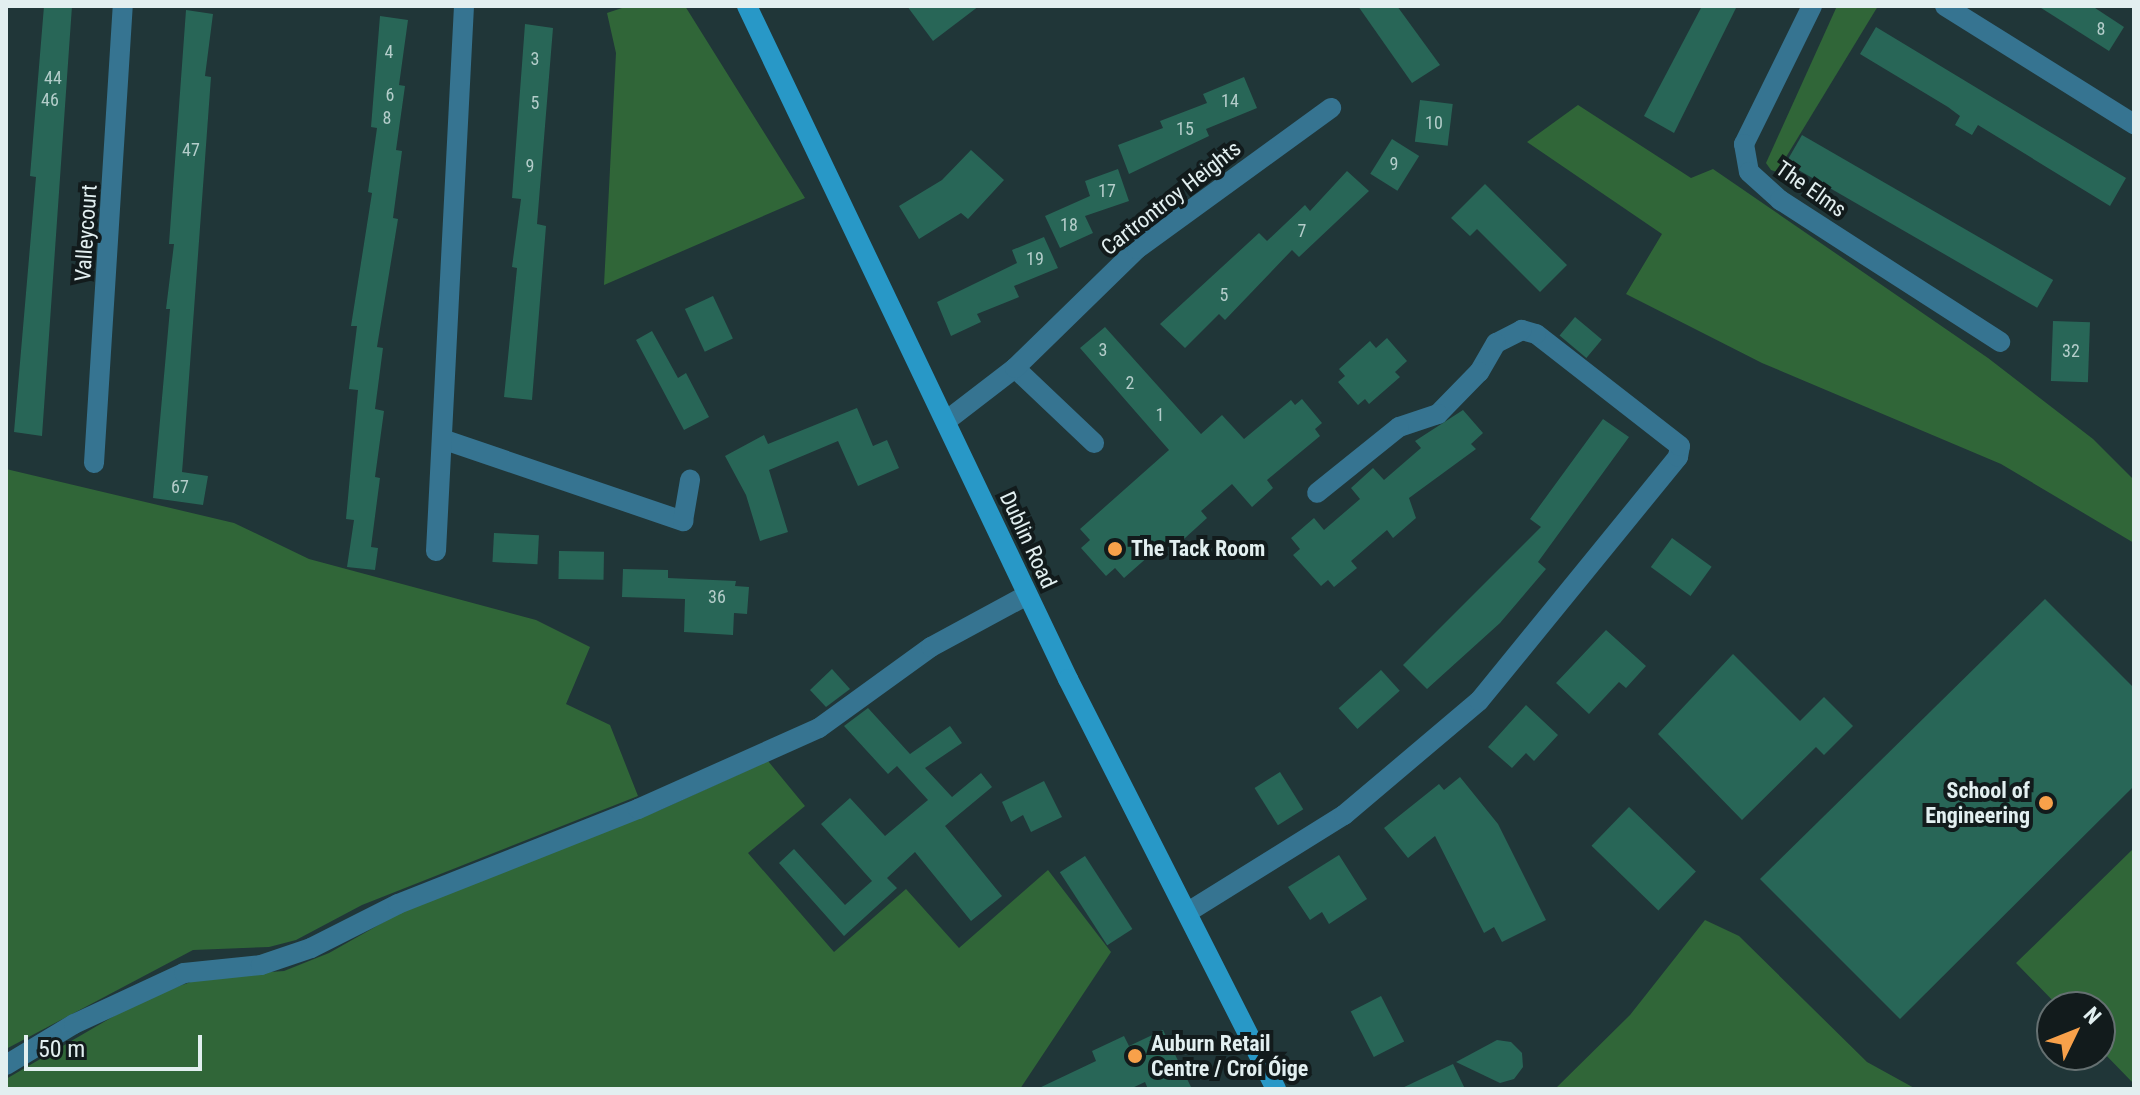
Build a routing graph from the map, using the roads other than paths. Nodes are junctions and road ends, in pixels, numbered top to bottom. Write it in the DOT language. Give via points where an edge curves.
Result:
graph roads {
  1 [pos="123,6"];
  2 [pos="464,6"];
  3 [pos="747,6"];
  4 [pos="1812,6"];
  5 [pos="1945,6"];
  6 [pos="1331,108"];
  7 [pos="2134,124"];
  8 [pos="2000,342"];
  9 [pos="1015,368"];
  10 [pos="946,421"];
  11 [pos="442,439"];
  12 [pos="1094,443"];
  13 [pos="94,463"];
  14 [pos="690,480"];
  15 [pos="1317,493"];
  16 [pos="436,551"];
  17 [pos="1027,595"];
  18 [pos="1188,912"];
  19 [pos="6,1065"];
  20 [pos="1276,1089"];
  1 -- 13 [label="street, Valleycourt"];
  2 -- 11 [label="street"];
  3 -- 10 [label="main road, Dublin Road"];
  4 -- 8 [label="street, The Elms" via="1744,144 1749,172 1780,200"];
  5 -- 7 [label="street"];
  6 -- 9 [label="street, Cartrontroy Heights" via="1137,249"];
  9 -- 10 [label="street, Cartrontroy Heights"];
  9 -- 12 [label="street"];
  10 -- 17 [label="main road, Dublin Road"];
  11 -- 14 [label="street" via="683,521"];
  11 -- 16 [label="street"];
  15 -- 18 [label="street" via="1399,427 1438,414 1479,372 1496,343 1522,330 1536,334 1680,446 1678,457 1479,701 1344,815"];
  17 -- 18 [label="main road, Dublin Road"];
  17 -- 19 [label="street" via="931,647 819,728 638,809 398,904 311,948 261,965 184,973 74,1024"];
  18 -- 20 [label="main road, Dublin Road"];
}
